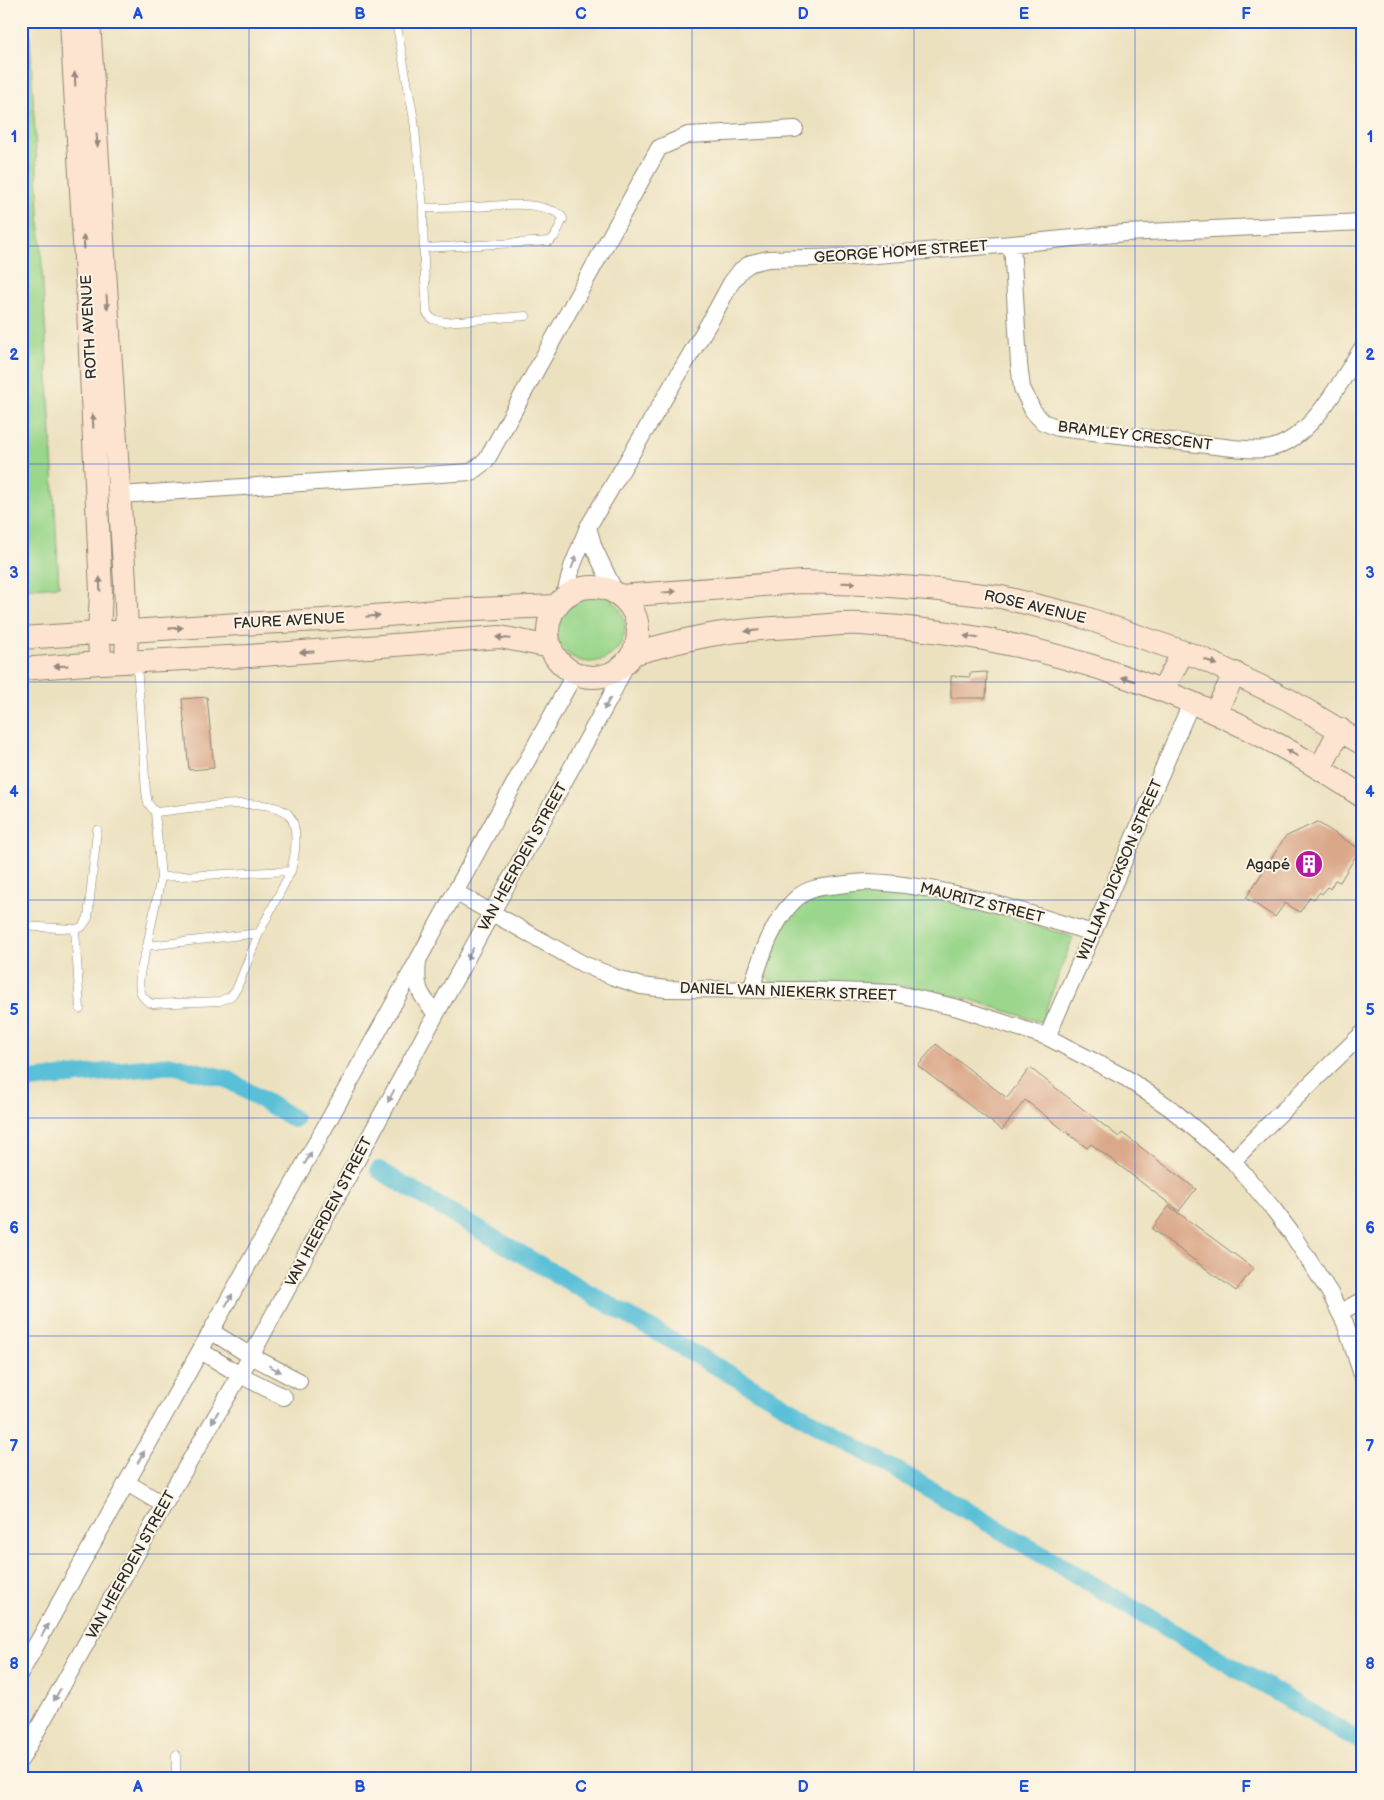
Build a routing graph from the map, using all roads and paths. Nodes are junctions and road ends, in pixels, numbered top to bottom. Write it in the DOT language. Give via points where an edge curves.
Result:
graph roads {
  1 [pos="71,21"];
  2 [pos="89,21"];
  3 [pos="396,21"];
  4 [pos="795,129"];
  5 [pos="423,208"];
  6 [pos="1363,222"];
  7 [pos="1012,244"];
  8 [pos="424,248"];
  9 [pos="526,316"];
  10 [pos="1363,347"];
  11 [pos="119,495"];
  12 [pos="588,528"];
  13 [pos="618,594"];
  14 [pos="560,602"];
  15 [pos="323,620"];
  16 [pos="127,631"];
  17 [pos="99,632"];
  18 [pos="21,638"];
  19 [pos="551,647"];
  20 [pos="331,650"];
  21 [pos="1183,652"];
  22 [pos="630,657"];
  23 [pos="132,662"];
  24 [pos="100,663"];
  25 [pos="21,669"];
  26 [pos="1234,672"];
  27 [pos="575,673"];
  28 [pos="1163,690"];
  29 [pos="1191,703"];
  30 [pos="1215,713"];
  31 [pos="1340,729"];
  32 [pos="1363,744"];
  33 [pos="1320,769"];
  34 [pos="1363,797"];
  35 [pos="154,812"];
  36 [pos="98,830"];
  37 [pos="292,871"];
  38 [pos="161,877"];
  39 [pos="455,892"];
  40 [pos="492,914"];
  41 [pos="21,926"];
  42 [pos="75,929"];
  43 [pos="259,933"];
  44 [pos="1093,933"];
  45 [pos="147,946"];
  46 [pos="418,960"];
  47 [pos="751,990"];
  48 [pos="80,1009"];
  49 [pos="436,1014"];
  50 [pos="1363,1033"];
  51 [pos="1047,1037"];
  52 [pos="1233,1161"];
  53 [pos="1363,1300"];
  54 [pos="1340,1312"];
  55 [pos="212,1332"];
  56 [pos="201,1351"];
  57 [pos="251,1356"];
  58 [pos="240,1375"];
  59 [pos="1363,1378"];
  60 [pos="299,1381"];
  61 [pos="284,1397"];
  62 [pos="127,1482"];
  63 [pos="164,1505"];
  64 [pos="21,1672"];
  65 [pos="176,1755"];
  66 [pos="21,1759"];
  67 [pos="21,1774"];
  68 [pos="31,1779"];
  69 [pos="176,1779"];
  17 -- 1 [label="street, ROTH AVENUE, one-way" via="101,592 89,319"];
  2 -- 11 [label="street, ROTH AVENUE, one-way"];
  3 -- 5 [label="lane" via="414,120"];
  4 -- 11 [label="street" via="688,136 659,148 486,461 471,472"];
  5 -- 8 [label="lane"];
  5 -- 8 [label="lane" via="520,205 553,210 563,219 550,240"];
  6 -- 7 [label="street, GEORGE HOME STREET" via="1125,233"];
  7 -- 10 [label="street, BRAMLEY CRESCENT" via="1022,388 1033,411 1043,422 1058,428 1233,448 1273,448 1302,431 1318,415"];
  7 -- 12 [label="street, GEORGE HOME STREET" via="751,263 731,283"];
  8 -- 9 [label="lane" via="427,313 432,319 444,322"];
  11 -- 16 [label="street, ROTH AVENUE"];
  12 -- 13 [label="street" via="594,548"];
  14 -- 12 [label="street, GEORGE HOME STREET, one-way"];
  13 -- 14 [label="street" via="589,587 572,592"];
  13 -- 21 [label="street, ROSE AVENUE, one-way" via="800,582 940,590 1001,597 1083,617"];
  13 -- 22 [label="street" via="630,605 636,617 637,642"];
  15 -- 14 [label="street, FAURE AVENUE, one-way"];
  14 -- 19 [label="street" via="552,613 548,630"];
  16 -- 15 [label="street, FAURE AVENUE, one-way"];
  15 -- 20 [label="street"];
  16 -- 17 [label="street, FAURE AVENUE"];
  16 -- 23 [label="street, ROTH AVENUE"];
  17 -- 18 [label="street, FAURE AVENUE"];
  17 -- 24 [label="street, ROTH AVENUE"];
  19 -- 20 [label="street, FAURE AVENUE, one-way" via="500,637"];
  19 -- 27 [label="street" via="562,664"];
  20 -- 23 [label="street, FAURE AVENUE, one-way"];
  21 -- 26 [label="street, ROSE AVENUE, one-way"];
  21 -- 28 [label="street"];
  22 -- 27 [label="street" via="609,674 598,677"];
  28 -- 22 [label="street, one-way" via="1060,656 994,641 929,630 860,624 723,633"];
  22 -- 40 [label="street, VAN HEERDEN STREET, one-way"];
  23 -- 24 [label="street, FAURE AVENUE"];
  23 -- 35 [label="lane" via="146,792"];
  24 -- 25 [label="street, FAURE AVENUE, one-way"];
  26 -- 30 [label="street"];
  26 -- 31 [label="street, ROSE AVENUE"];
  27 -- 39 [label="street"];
  28 -- 29 [label="street"];
  29 -- 30 [label="street"];
  29 -- 44 [label="street, WILLIAM DICKSON STREET"];
  33 -- 30 [label="street, one-way"];
  31 -- 32 [label="street, ROSE AVENUE"];
  31 -- 33 [label="street"];
  33 -- 34 [label="street"];
  35 -- 37 [label="lane" via="243,803 283,811 294,826 296,844"];
  35 -- 38 [label="lane"];
  36 -- 42 [label="lane" via="88,918 82,927"];
  37 -- 38 [label="lane"];
  37 -- 43 [label="lane"];
  38 -- 45 [label="lane"];
  39 -- 40 [label="street, DANIEL VAN NIEKERK STREET"];
  39 -- 46 [label="street"];
  40 -- 47 [label="street, DANIEL VAN NIEKERK STREET" via="584,964 642,986"];
  40 -- 49 [label="street, VAN HEERDEN STREET, one-way"];
  41 -- 42 [label="lane"];
  42 -- 48 [label="lane"];
  43 -- 45 [label="lane"];
  43 -- 45 [label="lane" via="237,988 232,996 220,1001 147,1002 139,990"];
  44 -- 47 [label="street, MAURITZ STREET" via="992,903 918,887 866,882 822,887 811,889 789,906 771,935"];
  44 -- 51 [label="street, WILLIAM DICKSON STREET"];
  46 -- 49 [label="street" via="416,979 422,998"];
  55 -- 46 [label="street, one-way"];
  47 -- 51 [label="street, DANIEL VAN NIEKERK STREET" via="894,993 958,1008"];
  49 -- 57 [label="street, VAN HEERDEN STREET, one-way"];
  50 -- 52 [label="street"];
  51 -- 52 [label="street, DANIEL VAN NIEKERK STREET" via="1126,1078 1170,1108"];
  52 -- 54 [label="street, DANIEL VAN NIEKERK STREET" via="1292,1234"];
  53 -- 54 [label="street"];
  54 -- 59 [label="street, DANIEL VAN NIEKERK STREET"];
  55 -- 56 [label="street"];
  55 -- 57 [label="street"];
  56 -- 58 [label="street"];
  62 -- 56 [label="street, one-way"];
  57 -- 58 [label="street, VAN HEERDEN STREET"];
  57 -- 60 [label="street, one-way"];
  58 -- 61 [label="street"];
  58 -- 63 [label="street, VAN HEERDEN STREET, one-way"];
  62 -- 63 [label="street"];
  64 -- 62 [label="street, one-way"];
  63 -- 66 [label="street, VAN HEERDEN STREET, one-way"];
  65 -- 69 [label="lane"];
  67 -- 68 [label="lane"];
}
